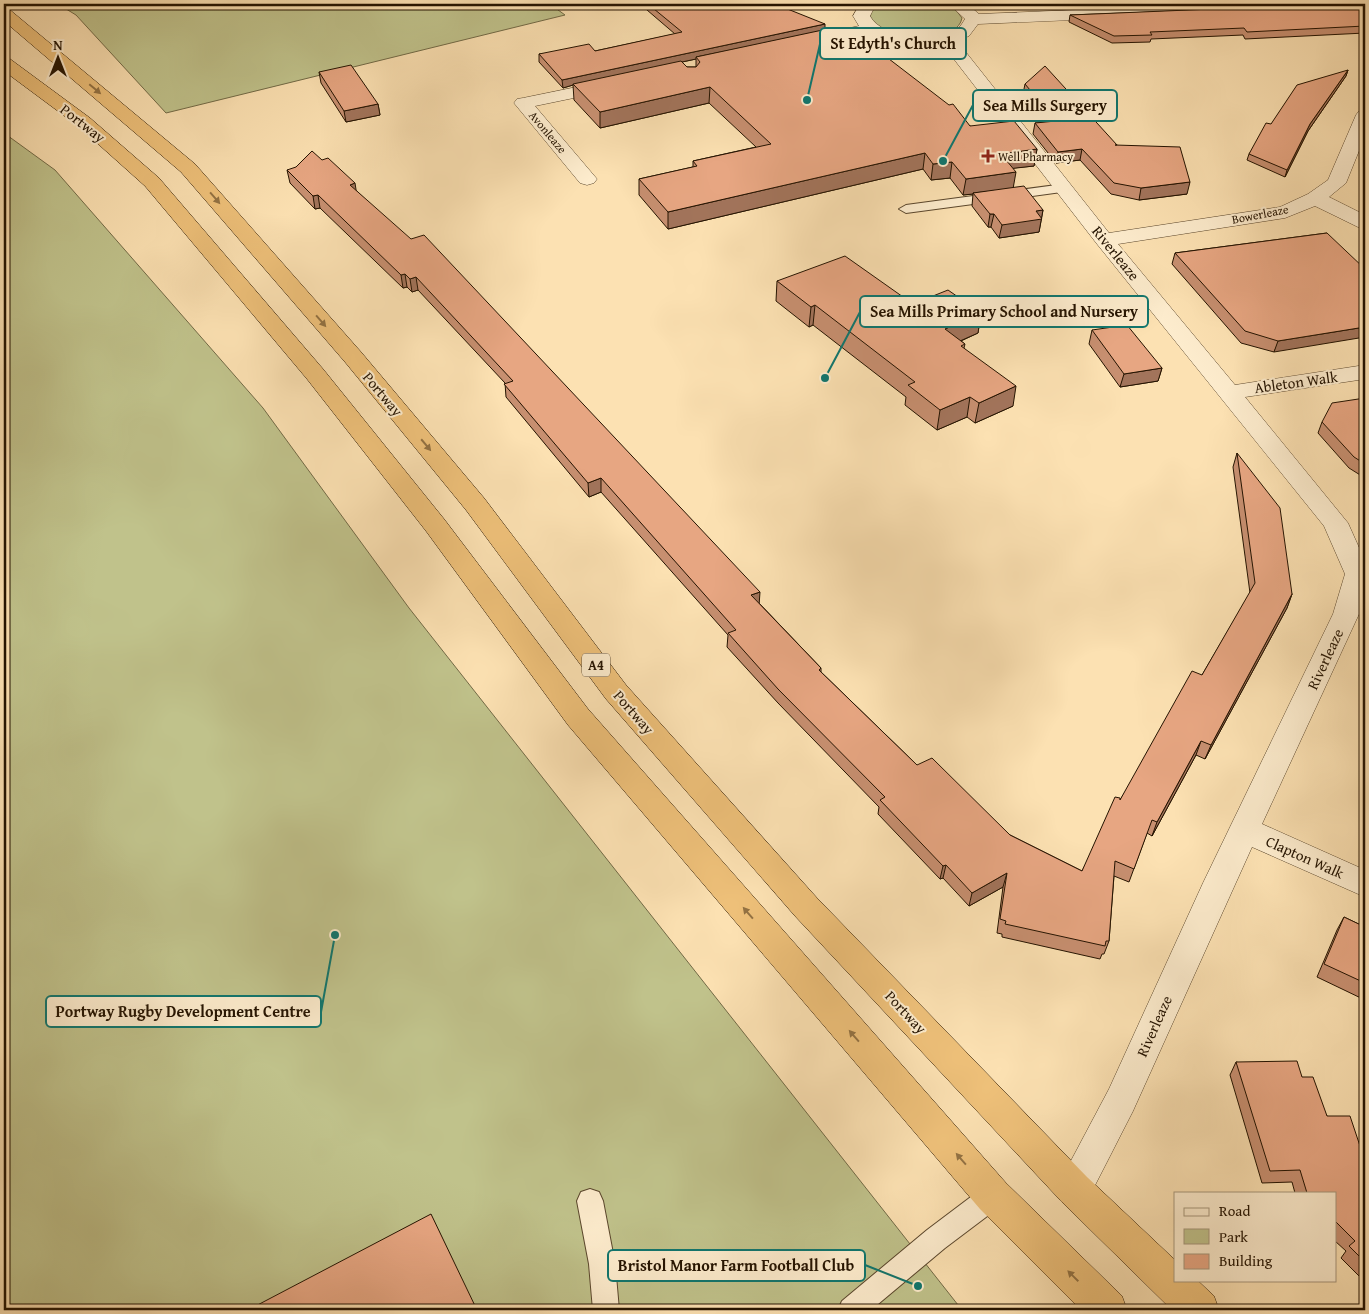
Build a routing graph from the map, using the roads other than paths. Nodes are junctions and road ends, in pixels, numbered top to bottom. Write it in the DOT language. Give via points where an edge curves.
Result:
graph roads {
  1 [pos="868,4"];
  2 [pos="957,4"];
  3 [pos="1329,4"];
  4 [pos="4,13"];
  5 [pos="973,19"];
  6 [pos="869,29"];
  7 [pos="947,40"];
  8 [pos="804,44"];
  9 [pos="4,63"];
  10 [pos="631,80"];
  11 [pos="1365,115"];
  12 [pos="587,179"];
  13 [pos="1064,188"];
  14 [pos="1315,198"];
  15 [pos="906,209"];
  16 [pos="1365,223"];
  17 [pos="1104,240"];
  18 [pos="1365,372"];
  19 [pos="1228,393"];
  20 [pos="1362,574"];
  21 [pos="1245,830"];
  22 [pos="1365,884"];
  23 [pos="1074,1189"];
  24 [pos="993,1196"];
  25 [pos="590,1202"];
  26 [pos="606,1310"];
  27 [pos="851,1310"];
  28 [pos="1108,1310"];
  29 [pos="1200,1310"];
  1 -- 6 [label="street" via="860,16"];
  2 -- 5 [label="street"];
  3 -- 5 [label="street"];
  4 -- 23 [label="highway, Portway / A4, one-way" via="188,168 353,357 475,504 616,692 806,907"];
  5 -- 7 [label="street" via="971,28"];
  6 -- 7 [label="street" via="881,36 913,42"];
  6 -- 8 [label="street"];
  7 -- 13 [label="street, Riverleaze"];
  24 -- 9 [label="highway, Portway, one-way" via="578,717 435,525 321,381 152,182 84,122"];
  10 -- 12 [label="street, Avonleaze" via="524,103"];
  11 -- 14 [label="street, Bowerleaze" via="1336,183"];
  13 -- 15 [label="lane"];
  13 -- 17 [label="street, Riverleaze"];
  14 -- 16 [label="street"];
  14 -- 17 [label="street, Bowerleaze" via="1285,212"];
  17 -- 19 [label="street, Riverleaze"];
  18 -- 19 [label="street, Ableton Walk"];
  19 -- 20 [label="street, Riverleaze" via="1335,523"];
  20 -- 21 [label="street, Riverleaze"];
  21 -- 22 [label="street, Clapton Walk"];
  21 -- 23 [label="street, Riverleaze" via="1121,1100"];
  23 -- 29 [label="highway, Portway / A4"];
  24 -- 27 [label="lane"];
  28 -- 24 [label="highway, Portway, one-way"];
  25 -- 26 [label="lane" via="602,1264"];
}
